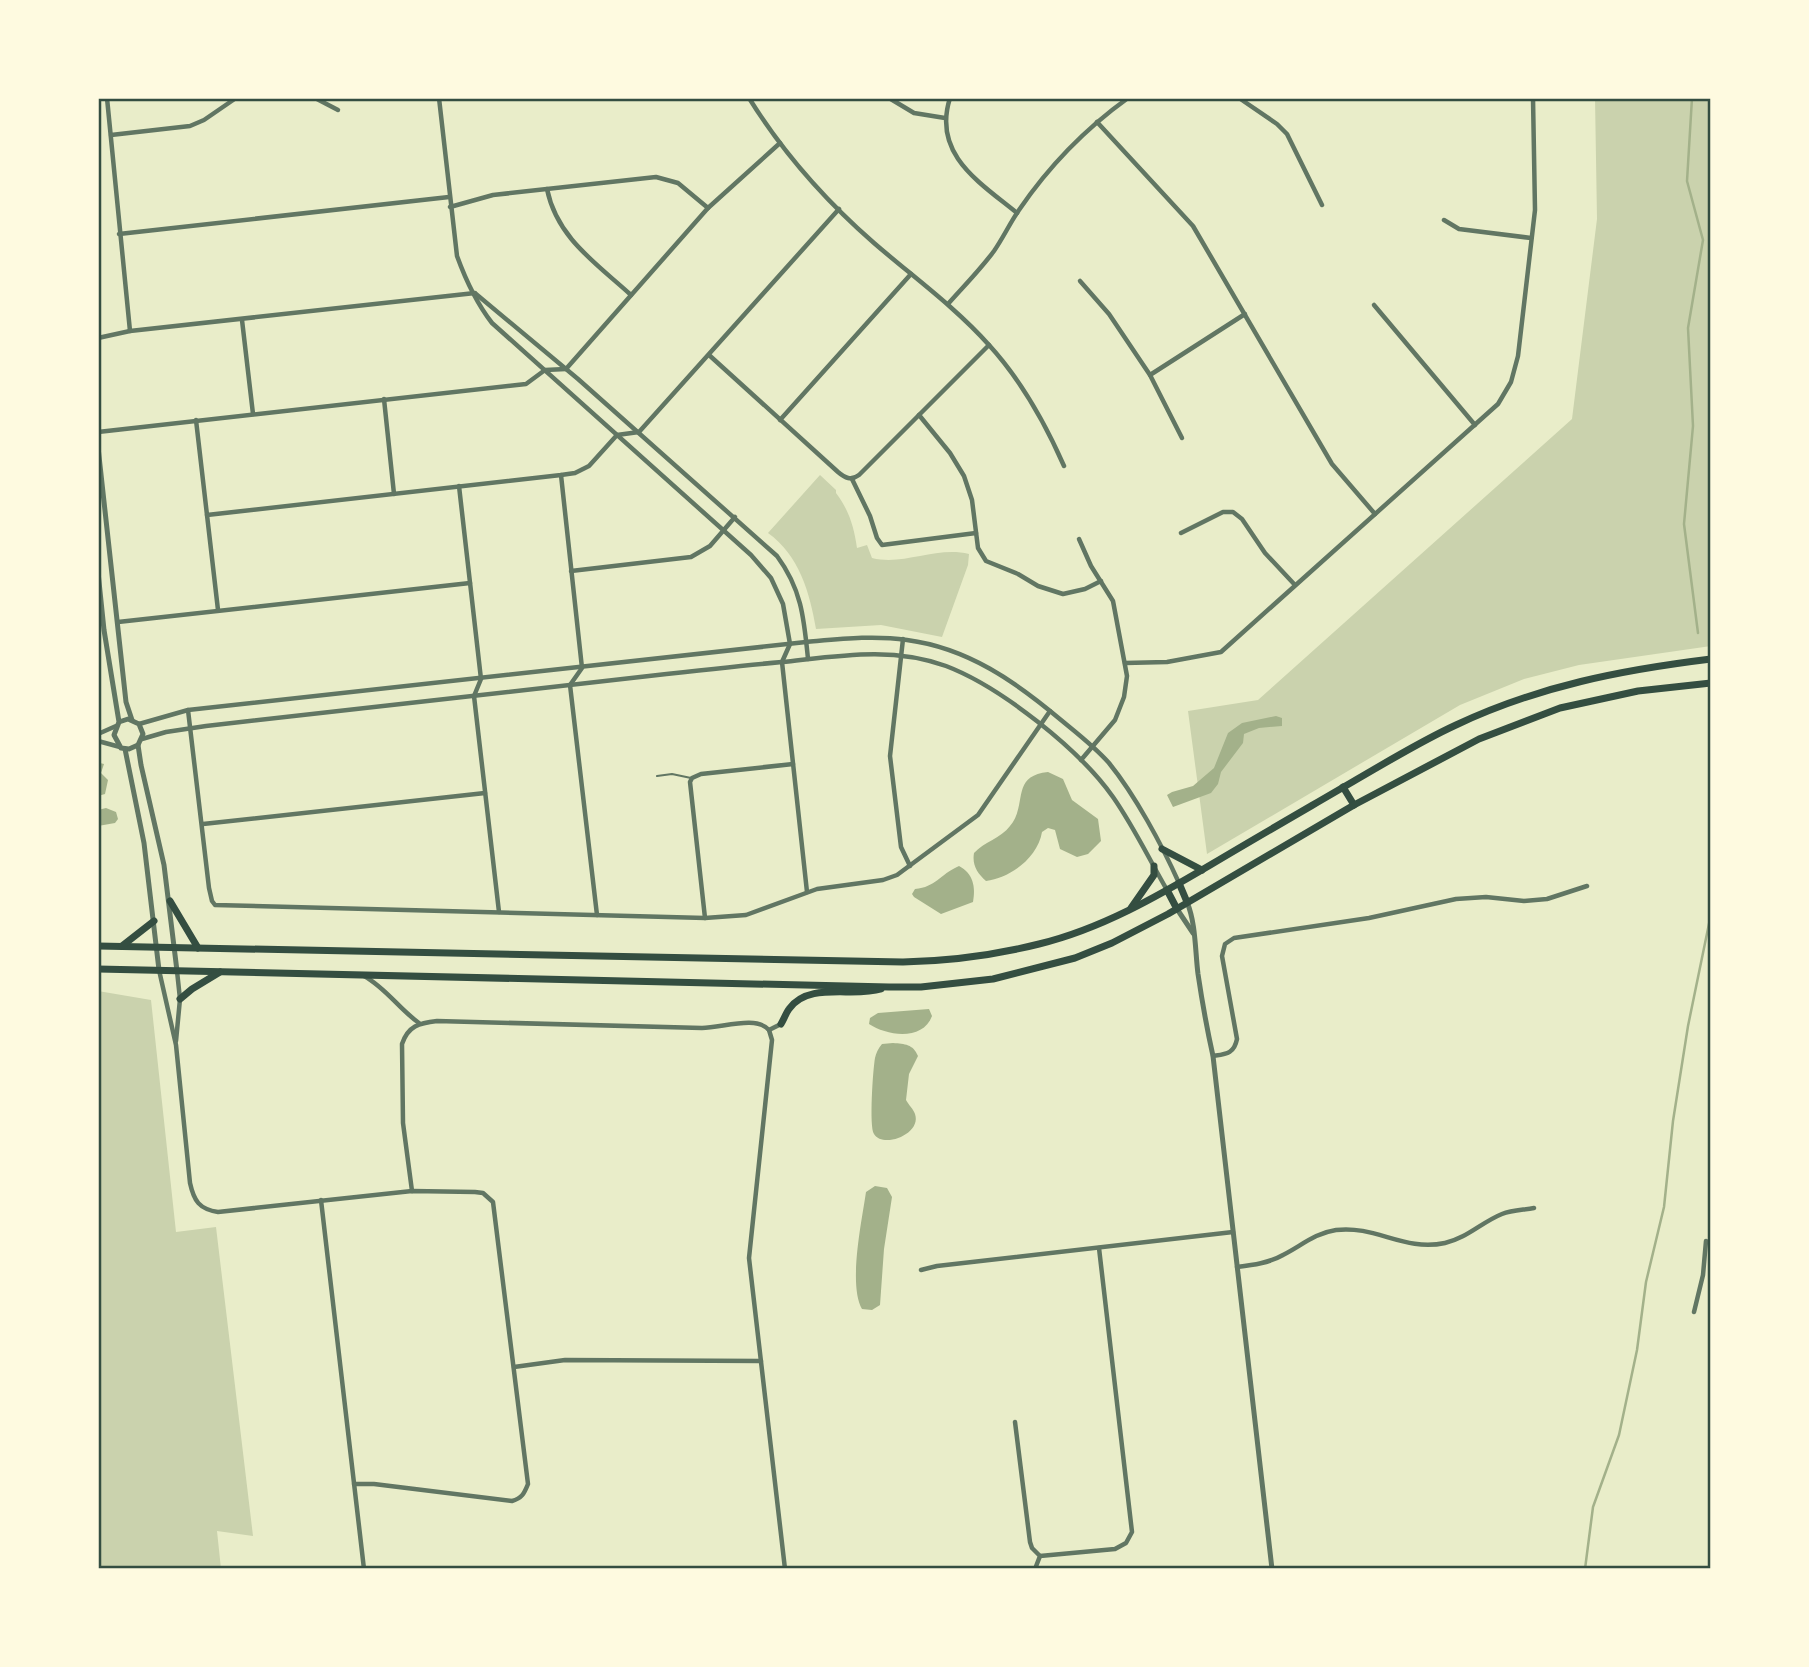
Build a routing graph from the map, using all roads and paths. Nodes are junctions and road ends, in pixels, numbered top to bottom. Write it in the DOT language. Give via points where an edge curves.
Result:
graph roads {
  1 [pos="107,98"];
  2 [pos="236,98"];
  3 [pos="315,98"];
  4 [pos="439,98"];
  5 [pos="749,98"];
  6 [pos="889,98"];
  7 [pos="950,98"];
  8 [pos="1128,98"];
  9 [pos="1239,98"];
  10 [pos="1533,98"];
  11 [pos="338,110"];
  12 [pos="945,118"];
  13 [pos="1097,122"];
  14 [pos="111,135"];
  15 [pos="780,143"];
  16 [pos="547,189"];
  17 [pos="449,197"];
  18 [pos="1322,205"];
  19 [pos="450,207"];
  20 [pos="708,208"];
  21 [pos="839,209"];
  22 [pos="1017,213"];
  23 [pos="1444,220"];
  24 [pos="119,234"];
  25 [pos="1531,238"];
  26 [pos="911,274"];
  27 [pos="1080,281"];
  28 [pos="475,293"];
  29 [pos="632,295"];
  30 [pos="948,304"];
  31 [pos="1374,305"];
  32 [pos="1245,314"];
  33 [pos="242,320"];
  34 [pos="130,331"];
  35 [pos="98,338"];
  36 [pos="989,345"];
  37 [pos="709,355"];
  38 [pos="566,369"];
  39 [pos="545,370"];
  40 [pos="1150,375"];
  41 [pos="384,399"];
  42 [pos="253,414"];
  43 [pos="919,415"];
  44 [pos="195,420"];
  45 [pos="780,420"];
  46 [pos="1475,425"];
  47 [pos="98,432"];
  48 [pos="639,432"];
  49 [pos="617,435"];
  50 [pos="1182,438"];
  51 [pos="98,447"];
  52 [pos="1064,466"];
  53 [pos="561,475"];
  54 [pos="852,479"];
  55 [pos="459,486"];
  56 [pos="394,494"];
  57 [pos="1375,514"];
  58 [pos="206,515"];
  59 [pos="735,517"];
  60 [pos="724,531"];
  61 [pos="976,533"];
  62 [pos="1181,533"];
  63 [pos="1079,539"];
  64 [pos="571,571"];
  65 [pos="98,572"];
  66 [pos="1101,581"];
  67 [pos="470,583"];
  68 [pos="1295,585"];
  69 [pos="218,610"];
  70 [pos="118,622"];
  71 [pos="903,639"];
  72 [pos="806,642"];
  73 [pos="789,644"];
  74 [pos="902,655"];
  75 [pos="808,659"];
  76 [pos="1711,659"];
  77 [pos="782,662"];
  78 [pos="1125,663"];
  79 [pos="582,668"];
  80 [pos="481,679"];
  81 [pos="1711,683"];
  82 [pos="570,685"];
  83 [pos="474,696"];
  84 [pos="188,710"];
  85 [pos="1050,711"];
  86 [pos="132,720"];
  87 [pos="117,724"];
  88 [pos="139,724"];
  89 [pos="1041,725"];
  90 [pos="192,728"];
  91 [pos="98,734"];
  92 [pos="98,741"];
  93 [pos="140,742"];
  94 [pos="1094,747"];
  95 [pos="123,748"];
  96 [pos="1081,760"];
  97 [pos="793,764"];
  98 [pos="657,776"];
  99 [pos="692,778"];
  100 [pos="1343,787"];
  101 [pos="485,793"];
  102 [pos="1353,805"];
  103 [pos="203,824"];
  104 [pos="1162,849"];
  105 [pos="911,866"];
  106 [pos="1154,866"];
  107 [pos="1202,870"];
  108 [pos="1179,883"];
  109 [pos="1587,886"];
  110 [pos="1167,890"];
  111 [pos="807,892"];
  112 [pos="170,901"];
  113 [pos="1187,902"];
  114 [pos="1131,909"];
  115 [pos="1177,909"];
  116 [pos="499,912"];
  117 [pos="597,915"];
  118 [pos="705,918"];
  119 [pos="154,921"];
  120 [pos="1193,933"];
  121 [pos="98,946"];
  122 [pos="122,947"];
  123 [pos="157,948"];
  124 [pos="174,948"];
  125 [pos="198,948"];
  126 [pos="98,969"];
  127 [pos="159,970"];
  128 [pos="177,971"];
  129 [pos="220,972"];
  130 [pos="364,976"];
  131 [pos="889,987"];
  132 [pos="180,999"];
  133 [pos="419,1023"];
  134 [pos="781,1024"];
  135 [pos="769,1030"];
  136 [pos="176,1045"];
  137 [pos="1213,1056"];
  138 [pos="412,1191"];
  139 [pos="321,1200"];
  140 [pos="1534,1208"];
  141 [pos="1233,1232"];
  142 [pos="1706,1241"];
  143 [pos="1098,1248"];
  144 [pos="1237,1267"];
  145 [pos="921,1270"];
  146 [pos="1703,1275"];
  147 [pos="1711,1275"];
  148 [pos="1694,1312"];
  149 [pos="761,1361"];
  150 [pos="514,1367"];
  151 [pos="1015,1422"];
  152 [pos="354,1485"];
  153 [pos="1040,1556"];
  154 [pos="363,1569"];
  155 [pos="785,1569"];
  156 [pos="1035,1569"];
  157 [pos="1272,1569"];
  1 -- 14 [label="street"];
  2 -- 14 [label="street" via="190,126"];
  3 -- 11 [label="street"];
  4 -- 17 [label="street"];
  5 -- 15 [label="street"];
  6 -- 12 [label="street" via="914,113"];
  7 -- 12 [label="street"];
  8 -- 13 [label="street"];
  9 -- 18 [label="street" via="1287,134"];
  10 -- 25 [label="street" via="1535,210"];
  12 -- 22 [label="street" via="961,163"];
  13 -- 22 [label="street" via="1062,155"];
  13 -- 32 [label="street" via="1193,226"];
  14 -- 24 [label="street"];
  15 -- 20 [label="street"];
  15 -- 21 [label="street"];
  16 -- 19 [label="street" via="493,195"];
  16 -- 20 [label="street" via="663,177 678,183"];
  16 -- 29 [label="street" via="563,230"];
  17 -- 19 [label="street"];
  17 -- 24 [label="street"];
  19 -- 28 [label="street" via="457,256"];
  20 -- 29 [label="street"];
  21 -- 26 [label="street"];
  21 -- 37 [label="street"];
  22 -- 30 [label="street" via="995,250"];
  23 -- 25 [label="street" via="1459,229"];
  24 -- 34 [label="street"];
  25 -- 46 [label="street" via="1515,369 1498,404"];
  26 -- 30 [label="street"];
  26 -- 45 [label="street"];
  27 -- 40 [label="street" via="1109,314"];
  28 -- 33 [label="street"];
  28 -- 38 [label="street"];
  28 -- 39 [label="street" via="492,323"];
  29 -- 38 [label="street"];
  30 -- 36 [label="street"];
  31 -- 46 [label="street"];
  32 -- 40 [label="street"];
  32 -- 57 [label="street" via="1332,464"];
  33 -- 34 [label="street"];
  33 -- 42 [label="street"];
  34 -- 35 [label="street"];
  36 -- 43 [label="street"];
  36 -- 52 [label="street" via="1050,433"];
  37 -- 45 [label="street"];
  37 -- 48 [label="street"];
  38 -- 39 [label="street"];
  38 -- 48 [label="street"];
  39 -- 41 [label="street" via="526,384"];
  39 -- 49 [label="street"];
  40 -- 50 [label="street"];
  41 -- 42 [label="street"];
  41 -- 56 [label="street"];
  42 -- 44 [label="street"];
  43 -- 54 [label="street"];
  43 -- 61 [label="street" via="964,476"];
  44 -- 47 [label="street"];
  44 -- 58 [label="street"];
  45 -- 54 [label="street" via="844,477"];
  46 -- 57 [label="street"];
  48 -- 49 [label="street"];
  48 -- 59 [label="street"];
  49 -- 53 [label="street" via="589,466"];
  49 -- 60 [label="street"];
  51 -- 70 [label="street"];
  53 -- 55 [label="street"];
  53 -- 64 [label="street"];
  54 -- 61 [label="street" via="882,545"];
  55 -- 56 [label="street"];
  55 -- 67 [label="street"];
  56 -- 58 [label="street"];
  57 -- 68 [label="street"];
  58 -- 69 [label="street"];
  59 -- 60 [label="street"];
  59 -- 72 [label="street" via="787,569 799,596"];
  60 -- 64 [label="street" via="691,557"];
  60 -- 73 [label="street" via="771,578 783,604"];
  61 -- 66 [label="street" via="986,561 1038,586 1063,594"];
  62 -- 68 [label="street" via="1223,512 1233,512"];
  63 -- 66 [label="street"];
  64 -- 79 [label="street"];
  65 -- 87 [label="street"];
  66 -- 78 [label="street" via="1113,601"];
  67 -- 69 [label="street"];
  67 -- 80 [label="street"];
  68 -- 78 [label="street" via="1221,652 1167,662"];
  69 -- 70 [label="street"];
  70 -- 86 [label="street"];
  71 -- 72 [label="street"];
  71 -- 74 [label="street"];
  71 -- 85 [label="street" via="983,664"];
  72 -- 73 [label="street"];
  72 -- 75 [label="street"];
  73 -- 77 [label="street"];
  73 -- 79 [label="street"];
  74 -- 75 [label="street"];
  74 -- 89 [label="street" via="963,673"];
  74 -- 105 [label="street" via="890,756 899,840"];
  75 -- 77 [label="street"];
  76 -- 100 [label="main road" via="1608,674 1519,697 1454,725"];
  77 -- 82 [label="street"];
  77 -- 97 [label="street"];
  78 -- 94 [label="street" via="1124,697 1115,720"];
  79 -- 80 [label="street"];
  79 -- 82 [label="street"];
  80 -- 83 [label="street"];
  80 -- 84 [label="street"];
  81 -- 102 [label="main road" via="1638,691 1560,708 1479,739"];
  82 -- 83 [label="street"];
  82 -- 117 [label="street"];
  83 -- 90 [label="street"];
  83 -- 101 [label="street"];
  84 -- 88 [label="street"];
  84 -- 90 [label="street"];
  85 -- 89 [label="street"];
  85 -- 94 [label="street"];
  86 -- 87 [label="street"];
  86 -- 88 [label="street"];
  87 -- 91 [label="street"];
  87 -- 95 [label="street" via="114,735"];
  88 -- 93 [label="street"];
  89 -- 96 [label="street"];
  89 -- 105 [label="street" via="978,814"];
  90 -- 93 [label="street"];
  90 -- 103 [label="street"];
  92 -- 95 [label="street"];
  93 -- 95 [label="street"];
  93 -- 112 [label="street"];
  94 -- 96 [label="street"];
  94 -- 104 [label="street" via="1124,784"];
  95 -- 119 [label="street" via="140,822"];
  96 -- 106 [label="street" via="1112,796"];
  97 -- 99 [label="street"];
  97 -- 111 [label="street"];
  98 -- 99 [label="lane"];
  99 -- 118 [label="street"];
  100 -- 102 [label="main road"];
  100 -- 107 [label="main road"];
  101 -- 103 [label="street"];
  101 -- 116 [label="street"];
  102 -- 113 [label="main road"];
  103 -- 116 [label="street" via="210,895 219,906"];
  104 -- 107 [label="main road"];
  104 -- 108 [label="street"];
  105 -- 111 [label="street" via="883,880"];
  106 -- 110 [label="street"];
  106 -- 114 [label="main road" via="1154,875"];
  107 -- 108 [label="main road"];
  108 -- 110 [label="main road"];
  108 -- 113 [label="main road"];
  109 -- 137 [label="street" via="1547,899 1456,898 1369,918 1234,938 1225,944 1222,956 1237,1039 1229,1054"];
  110 -- 114 [label="main road"];
  110 -- 115 [label="main road"];
  111 -- 118 [label="street" via="746,915"];
  112 -- 124 [label="street"];
  112 -- 125 [label="main road"];
  113 -- 115 [label="main road"];
  113 -- 120 [label="street" via="1194,917"];
  114 -- 125 [label="main road" via="1041,943 942,961"];
  115 -- 120 [label="street"];
  115 -- 131 [label="main road" via="1112,943 1032,970 993,979"];
  116 -- 117 [label="street"];
  117 -- 118 [label="street"];
  119 -- 122 [label="main road"];
  119 -- 123 [label="street"];
  120 -- 137 [label="street"];
  121 -- 122 [label="main road"];
  122 -- 123 [label="main road"];
  123 -- 124 [label="main road"];
  123 -- 127 [label="street"];
  124 -- 125 [label="main road"];
  124 -- 128 [label="street"];
  126 -- 127 [label="main road"];
  127 -- 128 [label="main road"];
  127 -- 136 [label="street"];
  128 -- 129 [label="main road"];
  128 -- 132 [label="street"];
  129 -- 130 [label="main road"];
  129 -- 132 [label="main road"];
  130 -- 131 [label="main road"];
  130 -- 133 [label="street"];
  131 -- 134 [label="main road" via="807,995 790,1008"];
  132 -- 136 [label="street"];
  133 -- 135 [label="street" via="710,1028 751,1022"];
  133 -- 138 [label="street" via="402,1044 403,1123"];
  134 -- 135 [label="street"];
  135 -- 149 [label="street" via="772,1040 748,1258"];
  136 -- 139 [label="street" via="188,1171 197,1204 218,1212"];
  137 -- 141 [label="street"];
  138 -- 139 [label="street"];
  138 -- 150 [label="street" via="484,1193 493,1202"];
  139 -- 152 [label="street"];
  140 -- 144 [label="street" via="1503,1213 1459,1239 1429,1246 1409,1245 1367,1231 1333,1231 1274,1259"];
  141 -- 143 [label="street"];
  141 -- 144 [label="street"];
  142 -- 146 [label="street"];
  143 -- 145 [label="street"];
  143 -- 153 [label="street" via="1132,1532 1126,1543 1115,1549"];
  144 -- 157 [label="street"];
  146 -- 147 [label="street"];
  146 -- 148 [label="street"];
  149 -- 150 [label="street" via="565,1360"];
  149 -- 155 [label="street"];
  150 -- 152 [label="street" via="528,1485 523,1496 512,1501"];
  151 -- 153 [label="street" via="1030,1542"];
  152 -- 154 [label="street"];
  153 -- 156 [label="street"];
}
